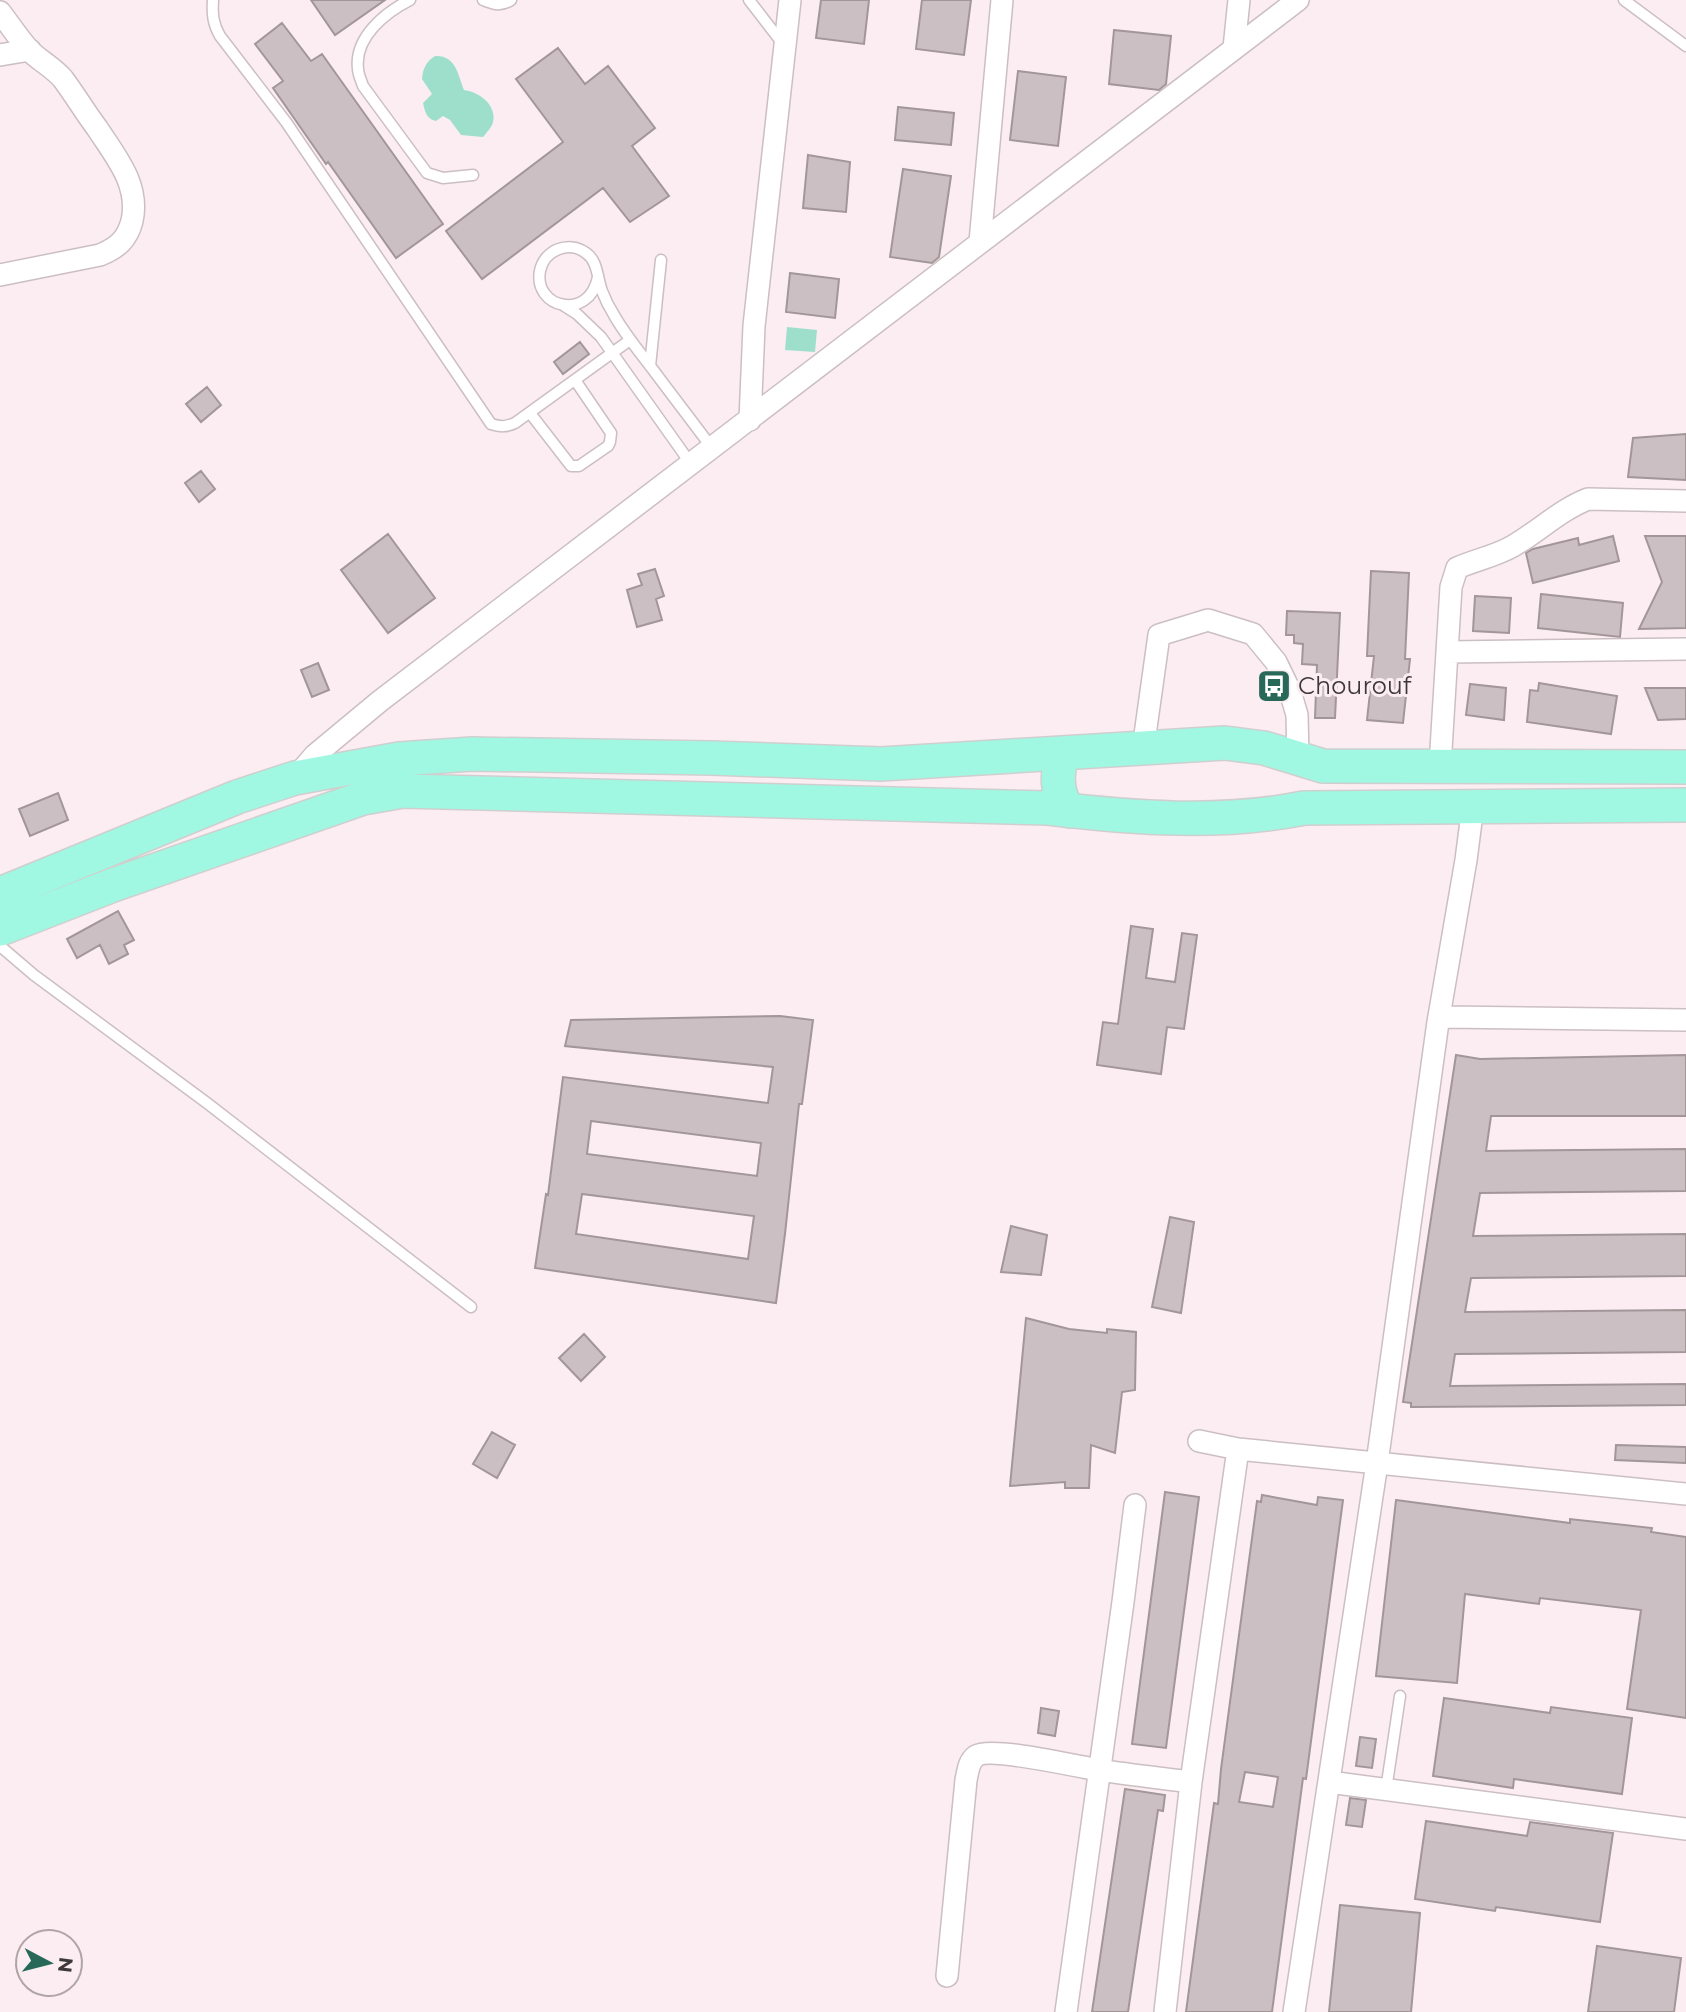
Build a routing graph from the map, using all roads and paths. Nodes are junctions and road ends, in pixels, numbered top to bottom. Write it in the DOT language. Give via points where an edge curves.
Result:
graph roads {
  1 [pos="213,0"];
  2 [pos="410,0"];
  3 [pos="483,0"];
  4 [pos="511,0"];
  5 [pos="749,0"];
  6 [pos="790,0"];
  7 [pos="1002,0"];
  8 [pos="1239,0"];
  9 [pos="1298,0"];
  10 [pos="1624,0"];
  11 [pos="0,12"];
  12 [pos="1686,46"];
  13 [pos="785,47"];
  14 [pos="1234,48"];
  15 [pos="30,50"];
  16 [pos="0,55"];
  17 [pos="473,174"];
  18 [pos="980,242"];
  19 [pos="661,260"];
  20 [pos="0,275"];
  21 [pos="598,277"];
  22 [pos="564,305"];
  23 [pos="630,340"];
  24 [pos="612,353"];
  25 [pos="650,366"];
  26 [pos="575,380"];
  27 [pos="530,413"];
  28 [pos="750,420"];
  29 [pos="712,448"];
  30 [pos="691,464"];
  31 [pos="1686,501"];
  32 [pos="1686,649"];
  33 [pos="1447,652"];
  34 [pos="1143,749"];
  35 [pos="1063,754"];
  36 [pos="1286,754"];
  37 [pos="1440,766"];
  38 [pos="1686,767"];
  39 [pos="295,778"];
  40 [pos="1686,805"];
  41 [pos="1473,806"];
  42 [pos="1069,811"];
  43 [pos="1273,814"];
  44 [pos="0,894"];
  45 [pos="0,929"];
  46 [pos="0,946"];
  47 [pos="1686,1020"];
  48 [pos="1438,1022"];
  49 [pos="471,1307"];
  50 [pos="1199,1441"];
  51 [pos="1238,1449"];
  52 [pos="1377,1463"];
  53 [pos="1686,1494"];
  54 [pos="1135,1505"];
  55 [pos="1400,1696"];
  56 [pos="1100,1770"];
  57 [pos="1191,1782"];
  58 [pos="1329,1782"];
  59 [pos="1386,1791"];
  60 [pos="1686,1829"];
  61 [pos="947,1976"];
  62 [pos="1066,2012"];
  63 [pos="1165,2012"];
  64 [pos="1294,2012"];
  1 -- 27 [label="lane" via="214,25 220,36 286,122 485,418 508,427"];
  2 -- 17 [label="lane" via="384,16 362,44 358,57 362,86 427,173 443,178"];
  3 -- 4 [label="lane" via="504,5"];
  5 -- 13 [label="lane"];
  6 -- 13 [label="street"];
  7 -- 18 [label="street"];
  8 -- 14 [label="street"];
  9 -- 14 [label="street"];
  10 -- 12 [label="lane"];
  11 -- 15 [label="street"];
  13 -- 28 [label="street" via="754,326"];
  14 -- 18 [label="street"];
  15 -- 16 [label="street"];
  15 -- 20 [label="street" via="61,77 118,160 130,181 134,209 131,226 116,248"];
  18 -- 28 [label="street"];
  19 -- 25 [label="lane"];
  21 -- 22 [label="lane" via="583,302"];
  21 -- 22 [label="lane" via="592,259 577,248 550,254 540,269 540,279 547,296"];
  21 -- 23 [label="lane" via="610,309"];
  22 -- 24 [label="lane" via="589,325"];
  23 -- 24 [label="lane"];
  23 -- 25 [label="lane"];
  24 -- 26 [label="lane"];
  24 -- 30 [label="lane"];
  25 -- 29 [label="lane"];
  26 -- 27 [label="lane"];
  26 -- 27 [label="lane" via="611,433 608,446 579,466 571,466"];
  28 -- 29 [label="street"];
  29 -- 30 [label="street"];
  30 -- 39 [label="street" via="349,726"];
  31 -- 33 [label="street" via="1588,499 1513,546 1457,568 1451,587"];
  32 -- 33 [label="street"];
  33 -- 37 [label="street"];
  34 -- 35 [label="main road"];
  34 -- 36 [label="main road" via="1225,743"];
  34 -- 36 [label="street" via="1159,635 1208,620 1252,634 1276,662 1297,715"];
  35 -- 39 [label="main road" via="881,764 472,754 399,760"];
  35 -- 42 [label="main road" via="1059,795"];
  36 -- 37 [label="main road" via="1322,766"];
  36 -- 43 [label="main road" via="1290,791"];
  37 -- 38 [label="main road"];
  39 -- 44 [label="main road" via="237,797"];
  40 -- 41 [label="main road"];
  41 -- 43 [label="main road" via="1304,808"];
  41 -- 48 [label="street"];
  42 -- 43 [label="main road" via="1194,818"];
  42 -- 45 [label="main road" via="403,791 351,802"];
  46 -- 49 [label="lane"];
  47 -- 48 [label="street" via="1445,1017"];
  48 -- 52 [label="street"];
  50 -- 51 [label="street"];
  51 -- 52 [label="street"];
  51 -- 57 [label="street"];
  52 -- 53 [label="street"];
  52 -- 58 [label="street"];
  54 -- 56 [label="street"];
  55 -- 59 [label="lane"];
  56 -- 57 [label="street"];
  56 -- 61 [label="street" via="992,1754 977,1756 970,1763"];
  56 -- 62 [label="street"];
  57 -- 63 [label="street"];
  58 -- 59 [label="street"];
  58 -- 64 [label="street"];
  59 -- 60 [label="street"];
}
